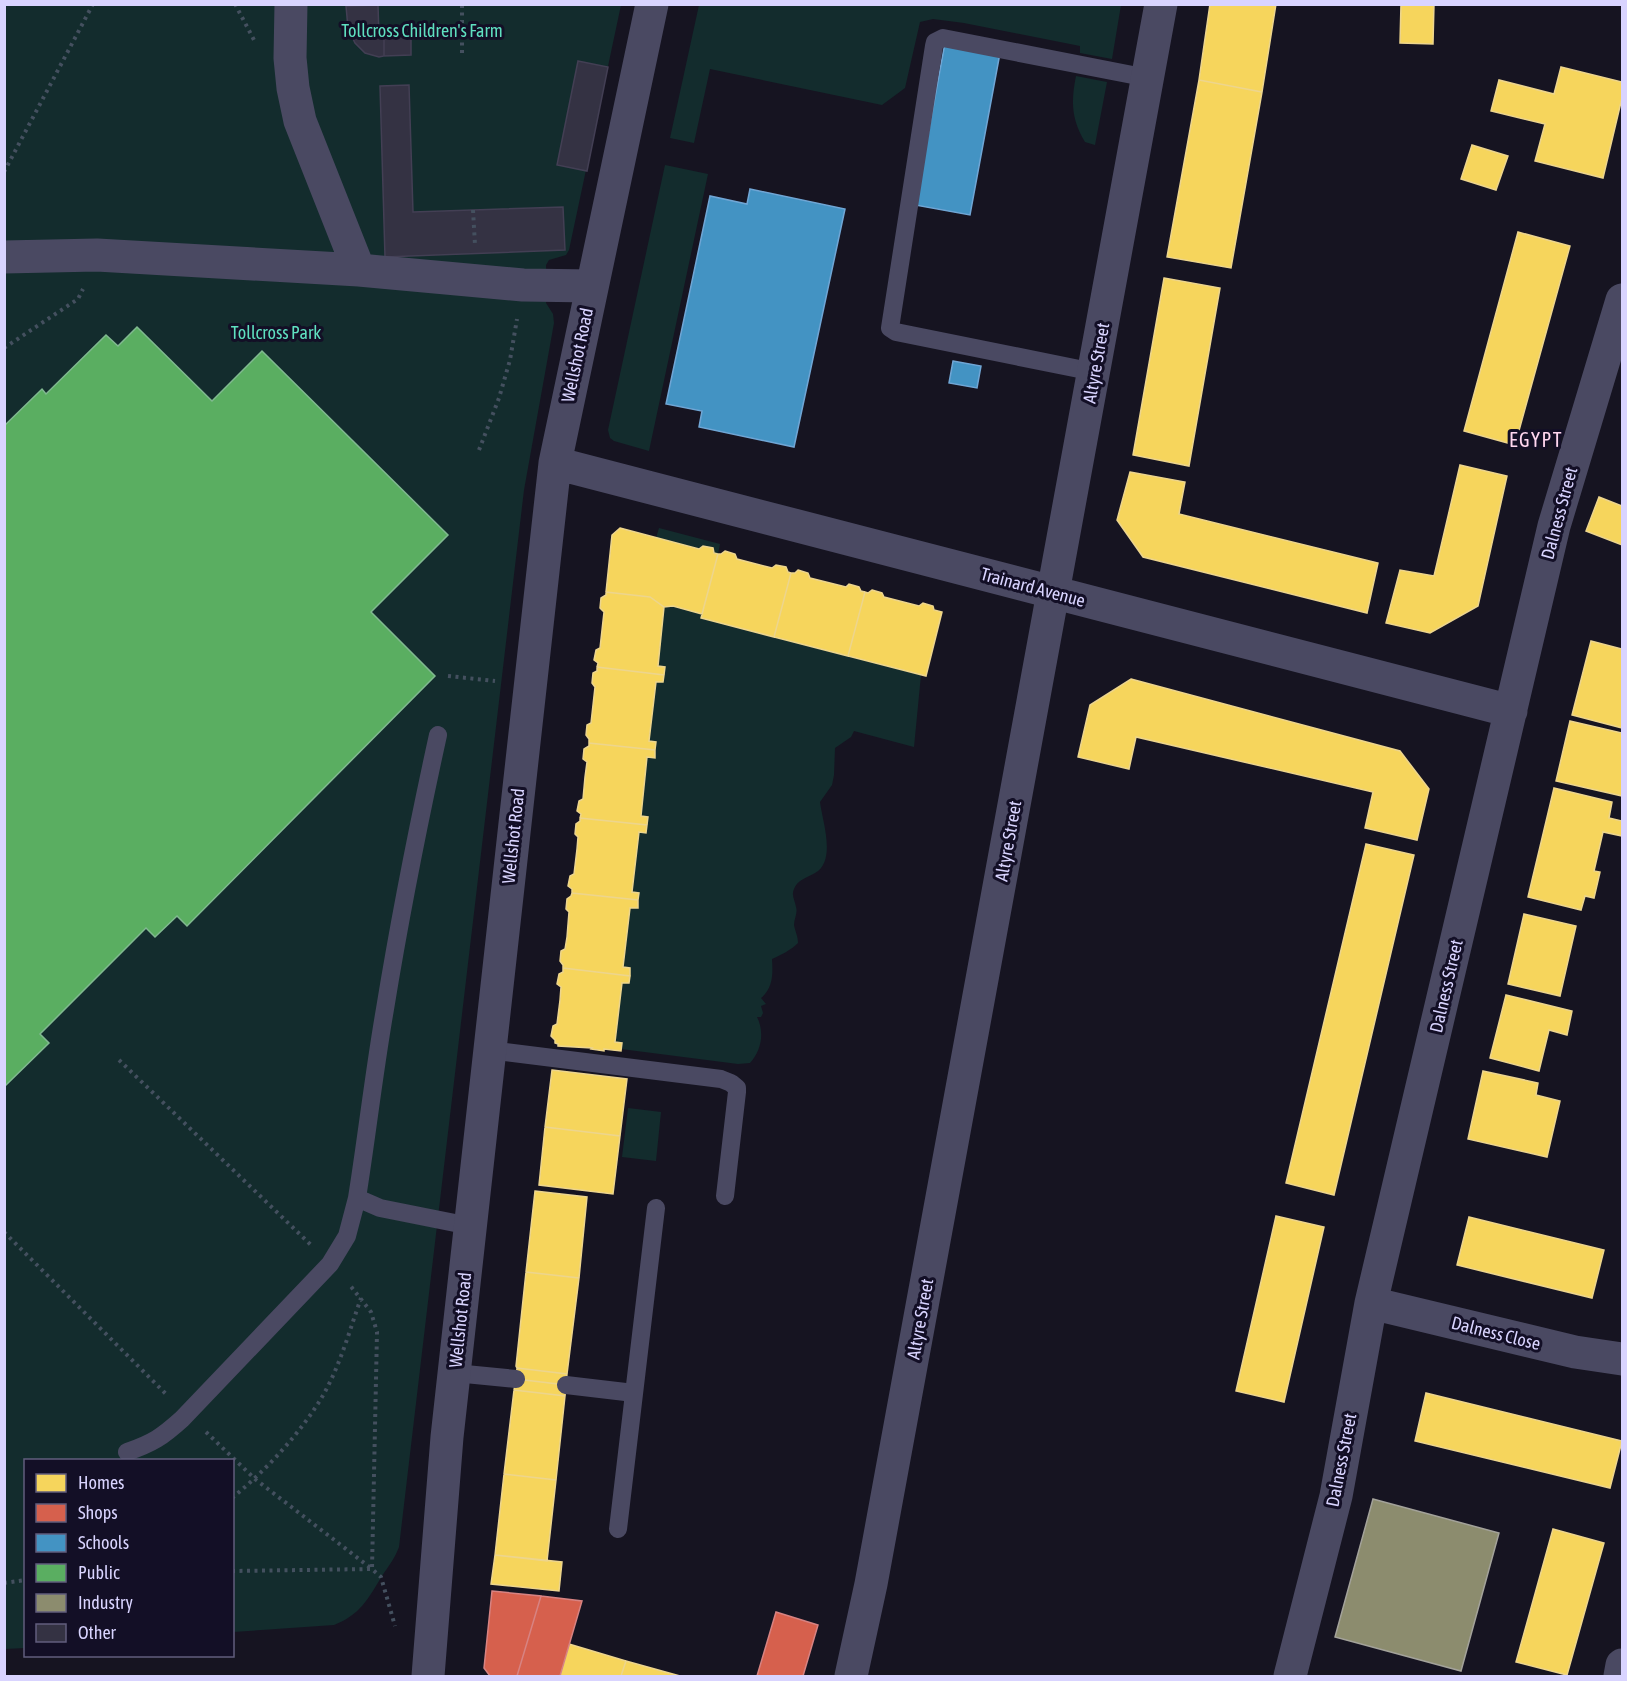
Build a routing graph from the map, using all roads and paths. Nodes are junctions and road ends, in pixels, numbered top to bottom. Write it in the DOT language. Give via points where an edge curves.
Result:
graph roads {
  1 [pos="93,4"];
  2 [pos="291,4"];
  3 [pos="462,4"];
  4 [pos="652,4"];
  5 [pos="1161,4"];
  6 [pos="462,53"];
  7 [pos="1148,78"];
  8 [pos="4,172"];
  9 [pos="97,255"];
  10 [pos="4,257"];
  11 [pos="359,270"];
  12 [pos="523,285"];
  13 [pos="592,286"];
  14 [pos="1623,300"];
  15 [pos="1616,342"];
  16 [pos="4,348"];
  17 [pos="1094,372"];
  18 [pos="479,450"];
  19 [pos="555,463"];
  20 [pos="1054,592"];
  21 [pos="448,676"];
  22 [pos="530,686"];
  23 [pos="1510,711"];
  24 [pos="438,735"];
  25 [pos="489,1050"];
  26 [pos="119,1060"];
  27 [pos="725,1196"];
  28 [pos="357,1198"];
  29 [pos="656,1208"];
  30 [pos="470,1226"];
  31 [pos="4,1232"];
  32 [pos="330,1264"];
  33 [pos="361,1297"];
  34 [pos="1371,1303"];
  35 [pos="1623,1359"];
  36 [pos="455,1373"];
  37 [pos="516,1379"];
  38 [pos="566,1385"];
  39 [pos="634,1392"];
  40 [pos="186,1414"];
  41 [pos="127,1452"];
  42 [pos="234,1459"];
  43 [pos="234,1459"];
  44 [pos="255,1479"];
  45 [pos="234,1496"];
  46 [pos="618,1529"];
  47 [pos="372,1569"];
  48 [pos="234,1571"];
  49 [pos="24,1580"];
  50 [pos="4,1583"];
  51 [pos="397,1632"];
  52 [pos="1623,1665"];
  53 [pos="428,1677"];
  54 [pos="851,1677"];
  55 [pos="1290,1677"];
  56 [pos="1620,1677"];
  1 -- 8 [label="path"];
  2 -- 11 [label="street" via="290,58 300,121"];
  3 -- 6 [label="path"];
  4 -- 13 [label="street, Wellshot Road"];
  5 -- 7 [label="street, Altyre Street"];
  7 -- 17 [label="street, Altyre Street"];
  7 -- 17 [label="lane" via="944,38 934,46 890,328"];
  9 -- 10 [label="street"];
  9 -- 11 [label="street"];
  9 -- 16 [label="path" via="78,299"];
  11 -- 12 [label="street"];
  12 -- 13 [label="street"];
  12 -- 18 [label="path" via="510,360"];
  13 -- 19 [label="street, Wellshot Road"];
  14 -- 15 [label="street, Dalness Street"];
  15 -- 23 [label="street, Dalness Street" via="1554,526"];
  17 -- 20 [label="street, Altyre Street"];
  19 -- 20 [label="street, Trainard Avenue"];
  19 -- 22 [label="street, Wellshot Road"];
  20 -- 23 [label="street, Trainard Avenue"];
  20 -- 54 [label="street, Altyre Street"];
  21 -- 22 [label="path"];
  22 -- 25 [label="street, Wellshot Road"];
  23 -- 34 [label="street, Dalness Street"];
  24 -- 28 [label="lane" via="384,1012"];
  25 -- 27 [label="lane" via="731,1083 737,1092"];
  25 -- 30 [label="street, Wellshot Road"];
  26 -- 32 [label="path"];
  28 -- 30 [label="lane" via="380,1208"];
  28 -- 32 [label="lane" via="347,1236"];
  29 -- 39 [label="lane"];
  30 -- 36 [label="street, Wellshot Road"];
  31 -- 40 [label="path"];
  32 -- 33 [label="path"];
  32 -- 40 [label="lane"];
  33 -- 44 [label="path" via="320,1401 289,1443"];
  33 -- 47 [label="path" via="377,1332"];
  34 -- 35 [label="street, Dalness Close" via="1575,1352"];
  34 -- 55 [label="street, Dalness Street" via="1336,1496"];
  36 -- 37 [label="lane"];
  36 -- 53 [label="street, Wellshot Road"];
  38 -- 39 [label="lane"];
  39 -- 46 [label="lane"];
  40 -- 41 [label="lane" via="160,1438"];
  40 -- 43 [label="path"];
  42 -- 44 [label="path"];
  44 -- 45 [label="path"];
  44 -- 47 [label="path"];
  47 -- 48 [label="path"];
  47 -- 51 [label="path" via="381,1577"];
  49 -- 50 [label="path"];
  52 -- 56 [label="street"];
}
